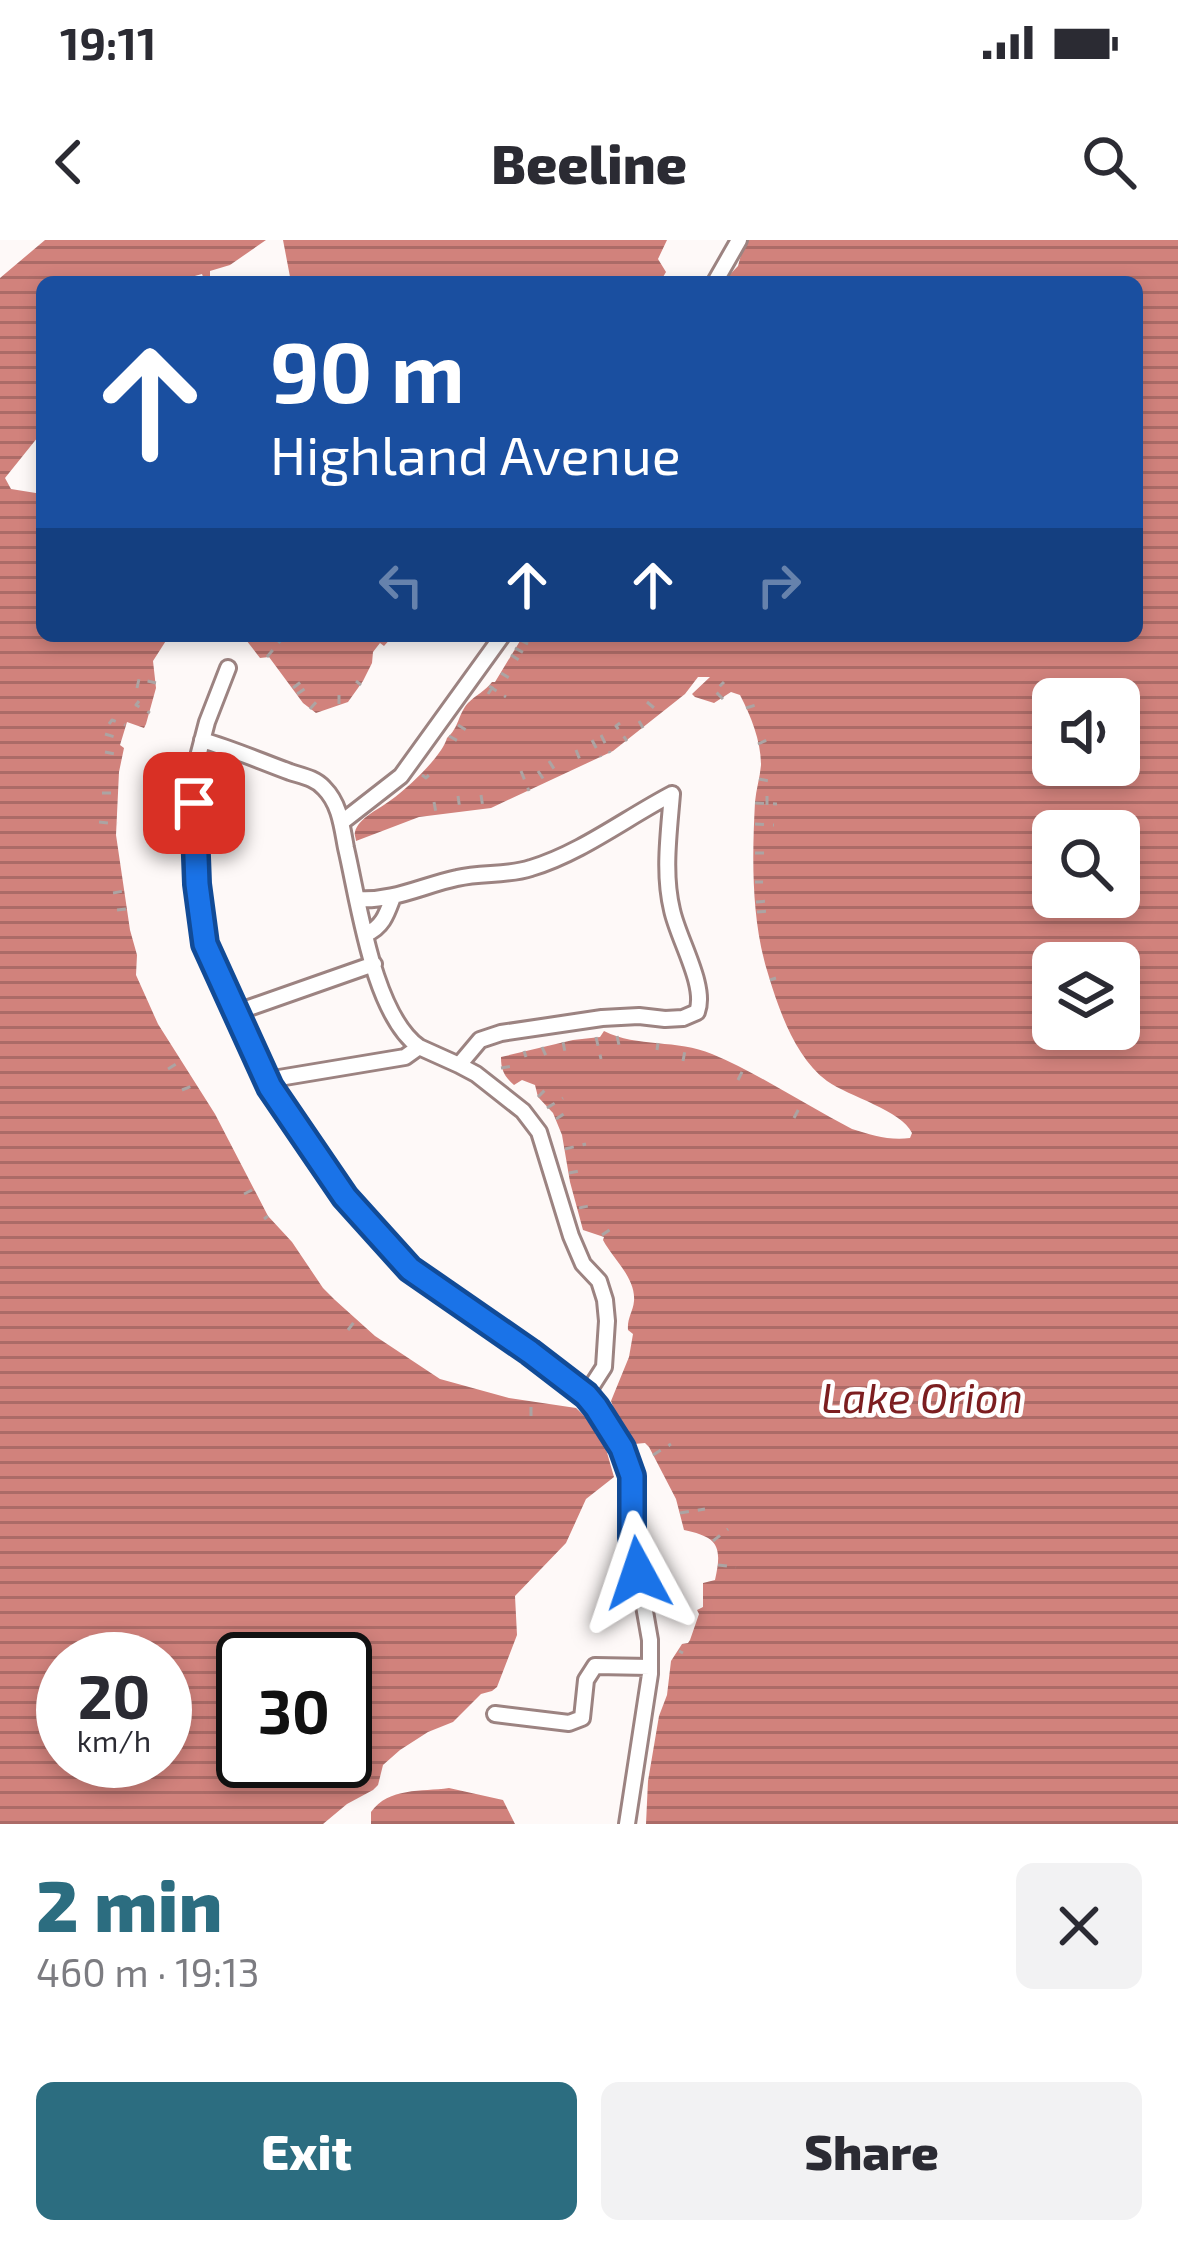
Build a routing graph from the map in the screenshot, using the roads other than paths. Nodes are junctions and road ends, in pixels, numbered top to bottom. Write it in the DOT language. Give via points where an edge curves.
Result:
graph roads {
  1 [pos="739,240"];
  2 [pos="718,276"];
  3 [pos="498,642"];
  4 [pos="228,668"];
  5 [pos="202,740"];
  6 [pos="342,822"];
  7 [pos="393,897"];
  8 [pos="358,898"];
  9 [pos="366,934"];
  10 [pos="374,964"];
  11 [pos="237,1012"];
  12 [pos="419,1047"];
  13 [pos="459,1065"];
  14 [pos="267,1080"];
  15 [pos="591,1401"];
  16 [pos="650,1667"];
  17 [pos="495,1714"];
  18 [pos="628,1824"];
  1 -- 2 [label="street"];
  3 -- 6 [label="street" via="401,776"];
  4 -- 5 [label="street"];
  5 -- 6 [label="street" via="316,781"];
  5 -- 11 [label="street" via="194,772 201,920"];
  6 -- 8 [label="street"];
  7 -- 8 [label="street"];
  7 -- 9 [label="street" via="381,924"];
  7 -- 13 [label="street" via="533,868 672,794 668,889 698,986 697,1012 501,1034 480,1040"];
  8 -- 9 [label="street"];
  9 -- 10 [label="street"];
  10 -- 11 [label="street"];
  10 -- 12 [label="street" via="397,1024"];
  11 -- 14 [label="street"];
  12 -- 13 [label="street"];
  12 -- 14 [label="street" via="405,1057"];
  13 -- 15 [label="street" via="539,1132 571,1236 599,1281 607,1322"];
  14 -- 15 [label="street" via="345,1197 410,1269"];
  15 -- 16 [label="street" via="632,1476"];
  16 -- 17 [label="street" via="596,1666 586,1680 582,1718 568,1724"];
  16 -- 18 [label="street"];
}
